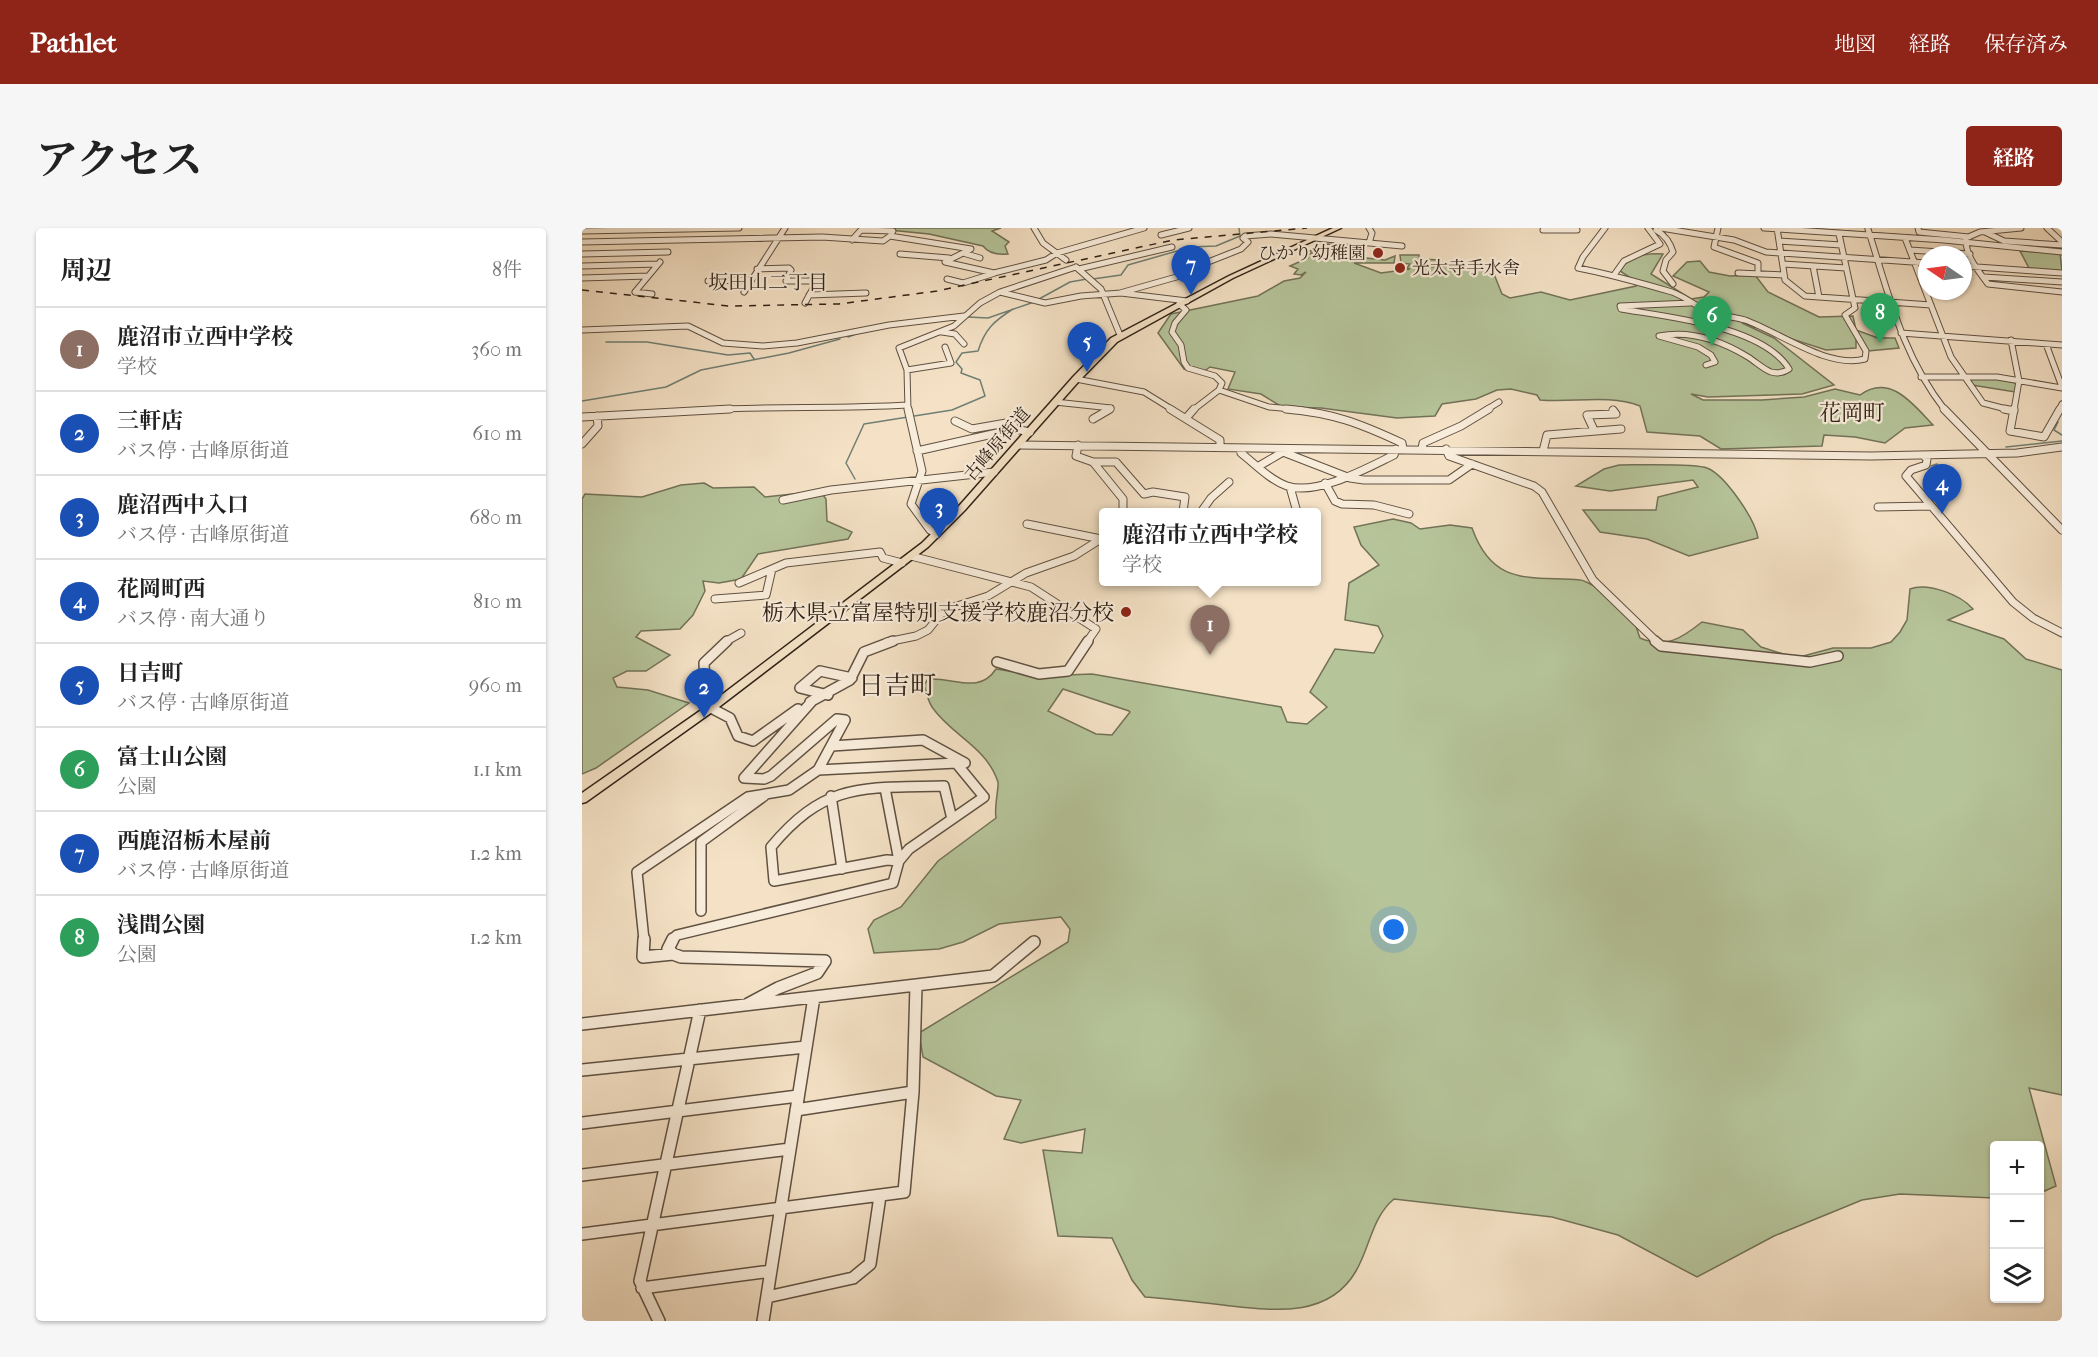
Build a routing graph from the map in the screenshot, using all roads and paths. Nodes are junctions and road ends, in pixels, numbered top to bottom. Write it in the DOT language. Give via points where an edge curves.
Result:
graph roads {
  1 [pos="739,228"];
  2 [pos="785,228"];
  3 [pos="818,228"];
  4 [pos="1034,228"];
  5 [pos="1144,228"];
  6 [pos="1189,228"];
  7 [pos="1338,228"];
  8 [pos="1369,228"];
  9 [pos="1605,228"];
  10 [pos="1650,228"];
  11 [pos="1661,228"];
  12 [pos="1718,228"];
  13 [pos="1764,228"];
  14 [pos="1918,228"];
  15 [pos="1976,228"];
  16 [pos="2021,228"];
  17 [pos="2047,228"];
  18 [pos="668,229"];
  19 [pos="1777,229"];
  20 [pos="1543,230"];
  21 [pos="1577,230"];
  22 [pos="582,231"];
  23 [pos="1685,231"];
  24 [pos="1870,231"];
  25 [pos="1984,232"];
  26 [pos="1839,234"];
  27 [pos="1161,235"];
  28 [pos="890,236"];
  29 [pos="1714,237"];
  30 [pos="778,238"];
  31 [pos="812,238"];
  32 [pos="1905,238"];
  33 [pos="1312,239"];
  34 [pos="852,240"];
  35 [pos="1966,240"];
  36 [pos="657,241"];
  37 [pos="678,241"];
  38 [pos="1779,242"];
  39 [pos="582,243"];
  40 [pos="1370,243"];
  41 [pos="2062,244"];
  42 [pos="1841,245"];
  43 [pos="1402,246"];
  44 [pos="1968,246"];
  45 [pos="1172,247"];
  46 [pos="1910,250"];
  47 [pos="1918,251"];
  48 [pos="668,252"];
  49 [pos="2062,252"];
  50 [pos="963,253"];
  51 [pos="1057,253"];
  52 [pos="582,254"];
  53 [pos="900,254"];
  54 [pos="1782,254"];
  55 [pos="950,258"];
  56 [pos="980,258"];
  57 [pos="1844,258"];
  58 [pos="1972,258"];
  59 [pos="1880,261"];
  60 [pos="1915,263"];
  61 [pos="658,264"];
  62 [pos="1783,264"];
  63 [pos="1073,265"];
  64 [pos="582,266"];
  65 [pos="1813,266"];
  66 [pos="1972,267"];
  67 [pos="1976,267"];
  68 [pos="1846,268"];
  69 [pos="757,269"];
  70 [pos="1000,271"];
  71 [pos="1738,273"];
  72 [pos="1758,273"];
  73 [pos="2062,273"];
  74 [pos="1614,275"];
  75 [pos="1784,275"];
  76 [pos="648,276"];
  77 [pos="1984,277"];
  78 [pos="582,278"];
  79 [pos="947,279"];
  80 [pos="749,280"];
  81 [pos="708,281"];
  82 [pos="2062,282"];
  83 [pos="1673,284"];
  84 [pos="744,292"];
  85 [pos="1000,292"];
  86 [pos="2062,292"];
  87 [pos="866,293"];
  88 [pos="1120,293"];
  89 [pos="652,294"];
  90 [pos="1104,294"];
  91 [pos="809,295"];
  92 [pos="1819,297"];
  93 [pos="1853,300"];
  94 [pos="1893,302"];
  95 [pos="805,303"];
  96 [pos="1183,303"];
  97 [pos="1694,303"];
  98 [pos="1931,305"];
  99 [pos="964,316"];
  100 [pos="582,330"];
  101 [pos="941,332"];
  102 [pos="1901,333"];
  103 [pos="1120,335"];
  104 [pos="1941,336"];
  105 [pos="2011,340"];
  106 [pos="964,344"];
  107 [pos="2046,344"];
  108 [pos="2062,345"];
  109 [pos="945,347"];
  110 [pos="939,364"];
  111 [pos="1706,365"];
  112 [pos="907,370"];
  113 [pos="944,373"];
  114 [pos="1963,375"];
  115 [pos="1920,377"];
  116 [pos="1076,379"];
  117 [pos="2019,381"];
  118 [pos="2062,387"];
  119 [pos="1219,390"];
  120 [pos="1055,402"];
  121 [pos="1499,402"];
  122 [pos="2062,404"];
  123 [pos="907,405"];
  124 [pos="1613,410"];
  125 [pos="2014,411"];
  126 [pos="597,416"];
  127 [pos="582,417"];
  128 [pos="1188,417"];
  129 [pos="1093,419"];
  130 [pos="2058,419"];
  131 [pos="955,421"];
  132 [pos="1015,429"];
  133 [pos="1620,429"];
  134 [pos="1594,430"];
  135 [pos="1030,432"];
  136 [pos="582,444"];
  137 [pos="1019,445"];
  138 [pos="1078,445"];
  139 [pos="1220,447"];
  140 [pos="2062,447"];
  141 [pos="1240,448"];
  142 [pos="1325,448"];
  143 [pos="1400,449"];
  144 [pos="1422,449"];
  145 [pos="1446,450"];
  146 [pos="917,451"];
  147 [pos="1543,451"];
  148 [pos="1593,452"];
  149 [pos="1989,454"];
  150 [pos="1924,456"];
  151 [pos="1596,459"];
  152 [pos="1310,460"];
  153 [pos="1093,462"];
  154 [pos="1472,464"];
  155 [pos="1259,466"];
  156 [pos="994,472"];
  157 [pos="1346,477"];
  158 [pos="921,480"];
  159 [pos="1229,482"];
  160 [pos="1325,483"];
  161 [pos="1290,487"];
  162 [pos="783,500"];
  163 [pos="1931,506"];
  164 [pos="1878,507"];
  165 [pos="1122,508"];
  166 [pos="1184,508"];
  167 [pos="1204,508"];
  168 [pos="1296,508"];
  169 [pos="1409,514"];
  170 [pos="1027,524"];
  171 [pos="2062,530"];
  172 [pos="937,534"];
  173 [pos="1099,537"];
  174 [pos="1099,540"];
  175 [pos="911,556"];
  176 [pos="902,563"];
  177 [pos="772,568"];
  178 [pos="1012,581"];
  179 [pos="739,583"];
  180 [pos="715,599"];
  181 [pos="741,633"];
  182 [pos="2062,633"];
  183 [pos="1838,656"];
  184 [pos="997,662"];
  185 [pos="852,678"];
  186 [pos="828,694"];
  187 [pos="813,700"];
  188 [pos="711,708"];
  189 [pos="832,746"];
  190 [pos="818,770"];
  191 [pos="976,785"];
  192 [pos="885,788"];
  193 [pos="765,795"];
  194 [pos="831,796"];
  195 [pos="582,799"];
  196 [pos="952,819"];
  197 [pos="899,861"];
  198 [pos="842,869"];
  199 [pos="701,911"];
  200 [pos="1034,942"];
  201 [pos="673,954"];
  202 [pos="916,986"];
  203 [pos="814,997"];
  204 [pos="748,1004"];
  205 [pos="700,1010"];
  206 [pos="582,1024"];
  207 [pos="806,1047"];
  208 [pos="689,1059"];
  209 [pos="582,1070"];
  210 [pos="913,1092"];
  211 [pos="798,1096"];
  212 [pos="796,1110"];
  213 [pos="678,1111"];
  214 [pos="582,1123"];
  215 [pos="790,1149"];
  216 [pos="666,1164"];
  217 [pos="582,1175"];
  218 [pos="880,1196"];
  219 [pos="781,1208"];
  220 [pos="652,1225"];
  221 [pos="582,1234"];
  222 [pos="771,1271"];
  223 [pos="642,1288"];
  224 [pos="767,1297"];
  225 [pos="659,1321"];
  226 [pos="763,1321"];
  1 -- 18 [label="street"];
  2 -- 30 [label="street"];
  3 -- 31 [label="street"];
  4 -- 51 [label="street" via="1042,243"];
  5 -- 51 [label="street"];
  6 -- 27 [label="street"];
  7 -- 33 [label="main road, 古峰原街道"];
  8 -- 40 [label="street"];
  9 -- 74 [label="street" via="1578,268"];
  10 -- 74 [label="street" via="1660,244 1624,261"];
  10 -- 83 [label="street" via="1666,235 1671,246 1673,252 1663,271"];
  11 -- 23 [label="street"];
  12 -- 29 [label="street"];
  13 -- 19 [label="street"];
  14 -- 35 [label="street" via="1919,232"];
  15 -- 25 [label="street"];
  16 -- 25 [label="street"];
  17 -- 41 [label="street"];
  18 -- 22 [label="street"];
  18 -- 36 [label="street"];
  19 -- 26 [label="street"];
  19 -- 38 [label="street"];
  20 -- 21 [label="street"];
  23 -- 29 [label="street"];
  24 -- 26 [label="street"];
  24 -- 32 [label="street"];
  24 -- 59 [label="street"];
  25 -- 35 [label="street"];
  25 -- 41 [label="street" via="2004,241"];
  26 -- 42 [label="street"];
  28 -- 34 [label="street" via="883,242"];
  28 -- 34 [label="street" via="893,231 861,230"];
  28 -- 50 [label="street" via="971,249"];
  29 -- 54 [label="street"];
  29 -- 72 [label="street" via="1714,248 1758,263"];
  30 -- 31 [label="street"];
  30 -- 37 [label="street"];
  30 -- 69 [label="street"];
  31 -- 34 [label="street"];
  32 -- 35 [label="street"];
  32 -- 46 [label="street"];
  33 -- 40 [label="street"];
  33 -- 88 [label="street" via="1271,234 1245,236 1248,242 1241,249 1192,268 1187,274"];
  33 -- 96 [label="main road, 古峰原街道"];
  35 -- 44 [label="street"];
  35 -- 49 [label="street"];
  36 -- 37 [label="street"];
  36 -- 39 [label="street"];
  37 -- 48 [label="street"];
  38 -- 42 [label="street"];
  38 -- 54 [label="street"];
  40 -- 43 [label="street"];
  42 -- 57 [label="street"];
  45 -- 63 [label="street"];
  46 -- 47 [label="street"];
  46 -- 60 [label="street"];
  48 -- 52 [label="street"];
  48 -- 61 [label="street"];
  50 -- 55 [label="street"];
  50 -- 56 [label="street"];
  51 -- 63 [label="street"];
  51 -- 70 [label="street" via="1046,260"];
  53 -- 55 [label="street"];
  54 -- 57 [label="street"];
  54 -- 62 [label="street"];
  55 -- 70 [label="street" via="946,264 988,273"];
  57 -- 59 [label="street"];
  57 -- 68 [label="street"];
  58 -- 67 [label="street"];
  59 -- 60 [label="street"];
  59 -- 94 [label="street"];
  60 -- 98 [label="street"];
  61 -- 64 [label="street"];
  61 -- 76 [label="street"];
  62 -- 65 [label="street"];
  62 -- 75 [label="street"];
  63 -- 85 [label="street"];
  63 -- 90 [label="street"];
  65 -- 68 [label="street"];
  65 -- 92 [label="street"];
  66 -- 67 [label="street"];
  67 -- 73 [label="street"];
  67 -- 77 [label="street"];
  68 -- 93 [label="street"];
  69 -- 80 [label="street"];
  69 -- 91 [label="street" via="789,268 786,281 817,281"];
  70 -- 79 [label="street" via="963,283"];
  71 -- 72 [label="street"];
  72 -- 75 [label="street"];
  74 -- 97 [label="street"];
  75 -- 92 [label="street" via="1805,296"];
  76 -- 78 [label="street"];
  76 -- 89 [label="street" via="635,292"];
  77 -- 82 [label="street"];
  77 -- 86 [label="street" via="1988,284"];
  80 -- 81 [label="street"];
  80 -- 84 [label="street"];
  85 -- 90 [label="street" via="1047,303"];
  85 -- 99 [label="street"];
  87 -- 91 [label="street"];
  88 -- 90 [label="street"];
  88 -- 96 [label="street" via="1161,296"];
  90 -- 103 [label="street"];
  91 -- 95 [label="street"];
  92 -- 93 [label="street"];
  93 -- 94 [label="street"];
  93 -- 97 [label="street" via="1855,308 1845,315 1846,319 1866,351 1866,359 1856,363 1830,359 1773,331 1707,311"];
  94 -- 98 [label="street"];
  94 -- 102 [label="street"];
  96 -- 103 [label="main road, 古峰原街道"];
  96 -- 119 [label="street" via="1186,310 1171,330 1181,345 1184,362 1196,372 1222,380"];
  97 -- 111 [label="street" via="1620,306 1748,338 1777,354 1790,369 1771,371 1733,349 1701,338 1659,336 1689,343 1708,353 1715,362"];
  98 -- 104 [label="street"];
  99 -- 100 [label="street" via="873,328 842,337 755,346 718,342 704,330 682,325"];
  99 -- 101 [label="street"];
  101 -- 106 [label="street" via="955,334"];
  101 -- 112 [label="street" via="899,348"];
  102 -- 104 [label="street"];
  102 -- 115 [label="street"];
  103 -- 116 [label="main road, 古峰原街道"];
  104 -- 105 [label="street"];
  104 -- 114 [label="street"];
  105 -- 107 [label="street"];
  105 -- 117 [label="street"];
  107 -- 108 [label="street"];
  107 -- 118 [label="street"];
  109 -- 110 [label="street" via="951,363"];
  110 -- 112 [label="street"];
  110 -- 113 [label="street"];
  112 -- 123 [label="street"];
  114 -- 115 [label="street"];
  114 -- 117 [label="street"];
  114 -- 125 [label="street" via="1983,403"];
  115 -- 149 [label="street" via="1946,411"];
  116 -- 120 [label="main road, 古峰原街道"];
  116 -- 128 [label="street" via="1144,392"];
  117 -- 118 [label="street"];
  117 -- 125 [label="street"];
  119 -- 128 [label="street" via="1197,405"];
  119 -- 143 [label="street" via="1269,407 1312,411 1362,423 1402,443"];
  120 -- 129 [label="street" via="1111,408"];
  120 -- 135 [label="main road, 古峰原街道"];
  121 -- 144 [label="street" via="1423,444"];
  122 -- 130 [label="street"];
  123 -- 126 [label="street" via="775,406"];
  123 -- 146 [label="street"];
  124 -- 134 [label="street" via="1616,414 1587,415"];
  125 -- 130 [label="street" via="2009,429 2017,434 2044,437"];
  126 -- 127 [label="street"];
  126 -- 136 [label="street" via="598,426"];
  128 -- 139 [label="street" via="1220,440"];
  131 -- 132 [label="street" via="972,429 1012,422"];
  132 -- 135 [label="street"];
  132 -- 146 [label="street"];
  133 -- 134 [label="street"];
  134 -- 147 [label="street" via="1547,435"];
  135 -- 137 [label="main road, 古峰原街道"];
  137 -- 138 [label="street"];
  137 -- 156 [label="main road, 古峰原街道"];
  138 -- 139 [label="street"];
  138 -- 153 [label="street" via="1075,454"];
  139 -- 141 [label="street"];
  140 -- 149 [label="street"];
  141 -- 142 [label="street"];
  141 -- 155 [label="street" via="1240,453"];
  142 -- 143 [label="street"];
  142 -- 152 [label="street"];
  143 -- 144 [label="street"];
  143 -- 157 [label="street"];
  144 -- 145 [label="street"];
  145 -- 147 [label="street"];
  145 -- 154 [label="street" via="1449,456"];
  146 -- 158 [label="street"];
  147 -- 148 [label="street"];
  148 -- 150 [label="street"];
  148 -- 151 [label="street"];
  149 -- 150 [label="street"];
  149 -- 171 [label="street"];
  150 -- 163 [label="street" via="1926,465 1905,476"];
  152 -- 155 [label="street" via="1283,452"];
  152 -- 157 [label="street"];
  153 -- 165 [label="street" via="1123,499"];
  153 -- 166 [label="street" via="1116,462 1144,494 1185,497"];
  154 -- 157 [label="street" via="1449,480"];
  154 -- 183 [label="street" via="1542,492 1593,580 1660,646 1810,662"];
  155 -- 161 [label="street"];
  156 -- 158 [label="street"];
  156 -- 172 [label="main road, 古峰原街道"];
  157 -- 160 [label="street"];
  158 -- 162 [label="street" via="831,490"];
  158 -- 172 [label="street" via="911,504"];
  159 -- 167 [label="street"];
  160 -- 161 [label="street"];
  160 -- 169 [label="street" via="1335,501 1342,504 1374,505"];
  161 -- 168 [label="street"];
  163 -- 164 [label="street"];
  163 -- 182 [label="street" via="2013,602"];
  170 -- 173 [label="street"];
  172 -- 175 [label="main road, 古峰原街道"];
  174 -- 178 [label="street" via="1074,556"];
  175 -- 176 [label="main road, 古峰原街道"];
  175 -- 178 [label="street"];
  176 -- 177 [label="street" via="882,558 880,552"];
  176 -- 188 [label="main road, 古峰原街道"];
  177 -- 179 [label="street"];
  177 -- 180 [label="street" via="766,595"];
  178 -- 184 [label="street" via="1041,591 1096,629 1068,671 1039,674"];
  178 -- 185 [label="street" via="988,596 951,608 928,630 864,652"];
  181 -- 188 [label="street" via="725,642 704,663"];
  185 -- 186 [label="street"];
  185 -- 186 [label="street" via="820,671 800,688"];
  186 -- 187 [label="street"];
  187 -- 188 [label="street" via="753,741 738,735 730,718"];
  187 -- 189 [label="street" via="744,778 771,776 837,719 843,719 843,727"];
  188 -- 195 [label="main road, 古峰原街道"];
  189 -- 190 [label="street"];
  189 -- 191 [label="street" via="929,742 962,760 977,778"];
  190 -- 191 [label="street" via="956,763"];
  190 -- 193 [label="street" via="789,790"];
  191 -- 196 [label="street" via="984,797"];
  192 -- 194 [label="street"];
  192 -- 196 [label="street" via="944,786"];
  192 -- 197 [label="street"];
  193 -- 199 [label="street" via="701,842"];
  193 -- 201 [label="street" via="748,797 637,872 643,957"];
  194 -- 198 [label="street"];
  194 -- 198 [label="street" via="819,802 771,847 774,881"];
  196 -- 197 [label="street" via="909,849"];
  197 -- 198 [label="street"];
  197 -- 201 [label="street" via="893,883 677,935 668,949"];
  200 -- 202 [label="street" via="993,976"];
  201 -- 204 [label="street" via="825,961 817,973"];
  202 -- 203 [label="street"];
  202 -- 210 [label="street"];
  203 -- 204 [label="street"];
  203 -- 207 [label="street"];
  204 -- 205 [label="street"];
  205 -- 206 [label="street"];
  205 -- 208 [label="street"];
  207 -- 208 [label="street"];
  207 -- 211 [label="street"];
  208 -- 209 [label="street"];
  208 -- 213 [label="street"];
  210 -- 212 [label="street"];
  210 -- 218 [label="street" via="904,1192"];
  211 -- 212 [label="street"];
  211 -- 213 [label="street"];
  212 -- 215 [label="street"];
  213 -- 214 [label="street"];
  213 -- 216 [label="street"];
  215 -- 216 [label="street"];
  215 -- 219 [label="street"];
  216 -- 217 [label="street"];
  216 -- 220 [label="street"];
  218 -- 219 [label="street"];
  218 -- 224 [label="street" via="870,1264 853,1278"];
  219 -- 220 [label="street"];
  219 -- 222 [label="street"];
  220 -- 221 [label="street"];
  220 -- 223 [label="street" via="640,1281"];
  222 -- 223 [label="street"];
  222 -- 224 [label="street"];
  223 -- 225 [label="street"];
  224 -- 226 [label="street"];
}
